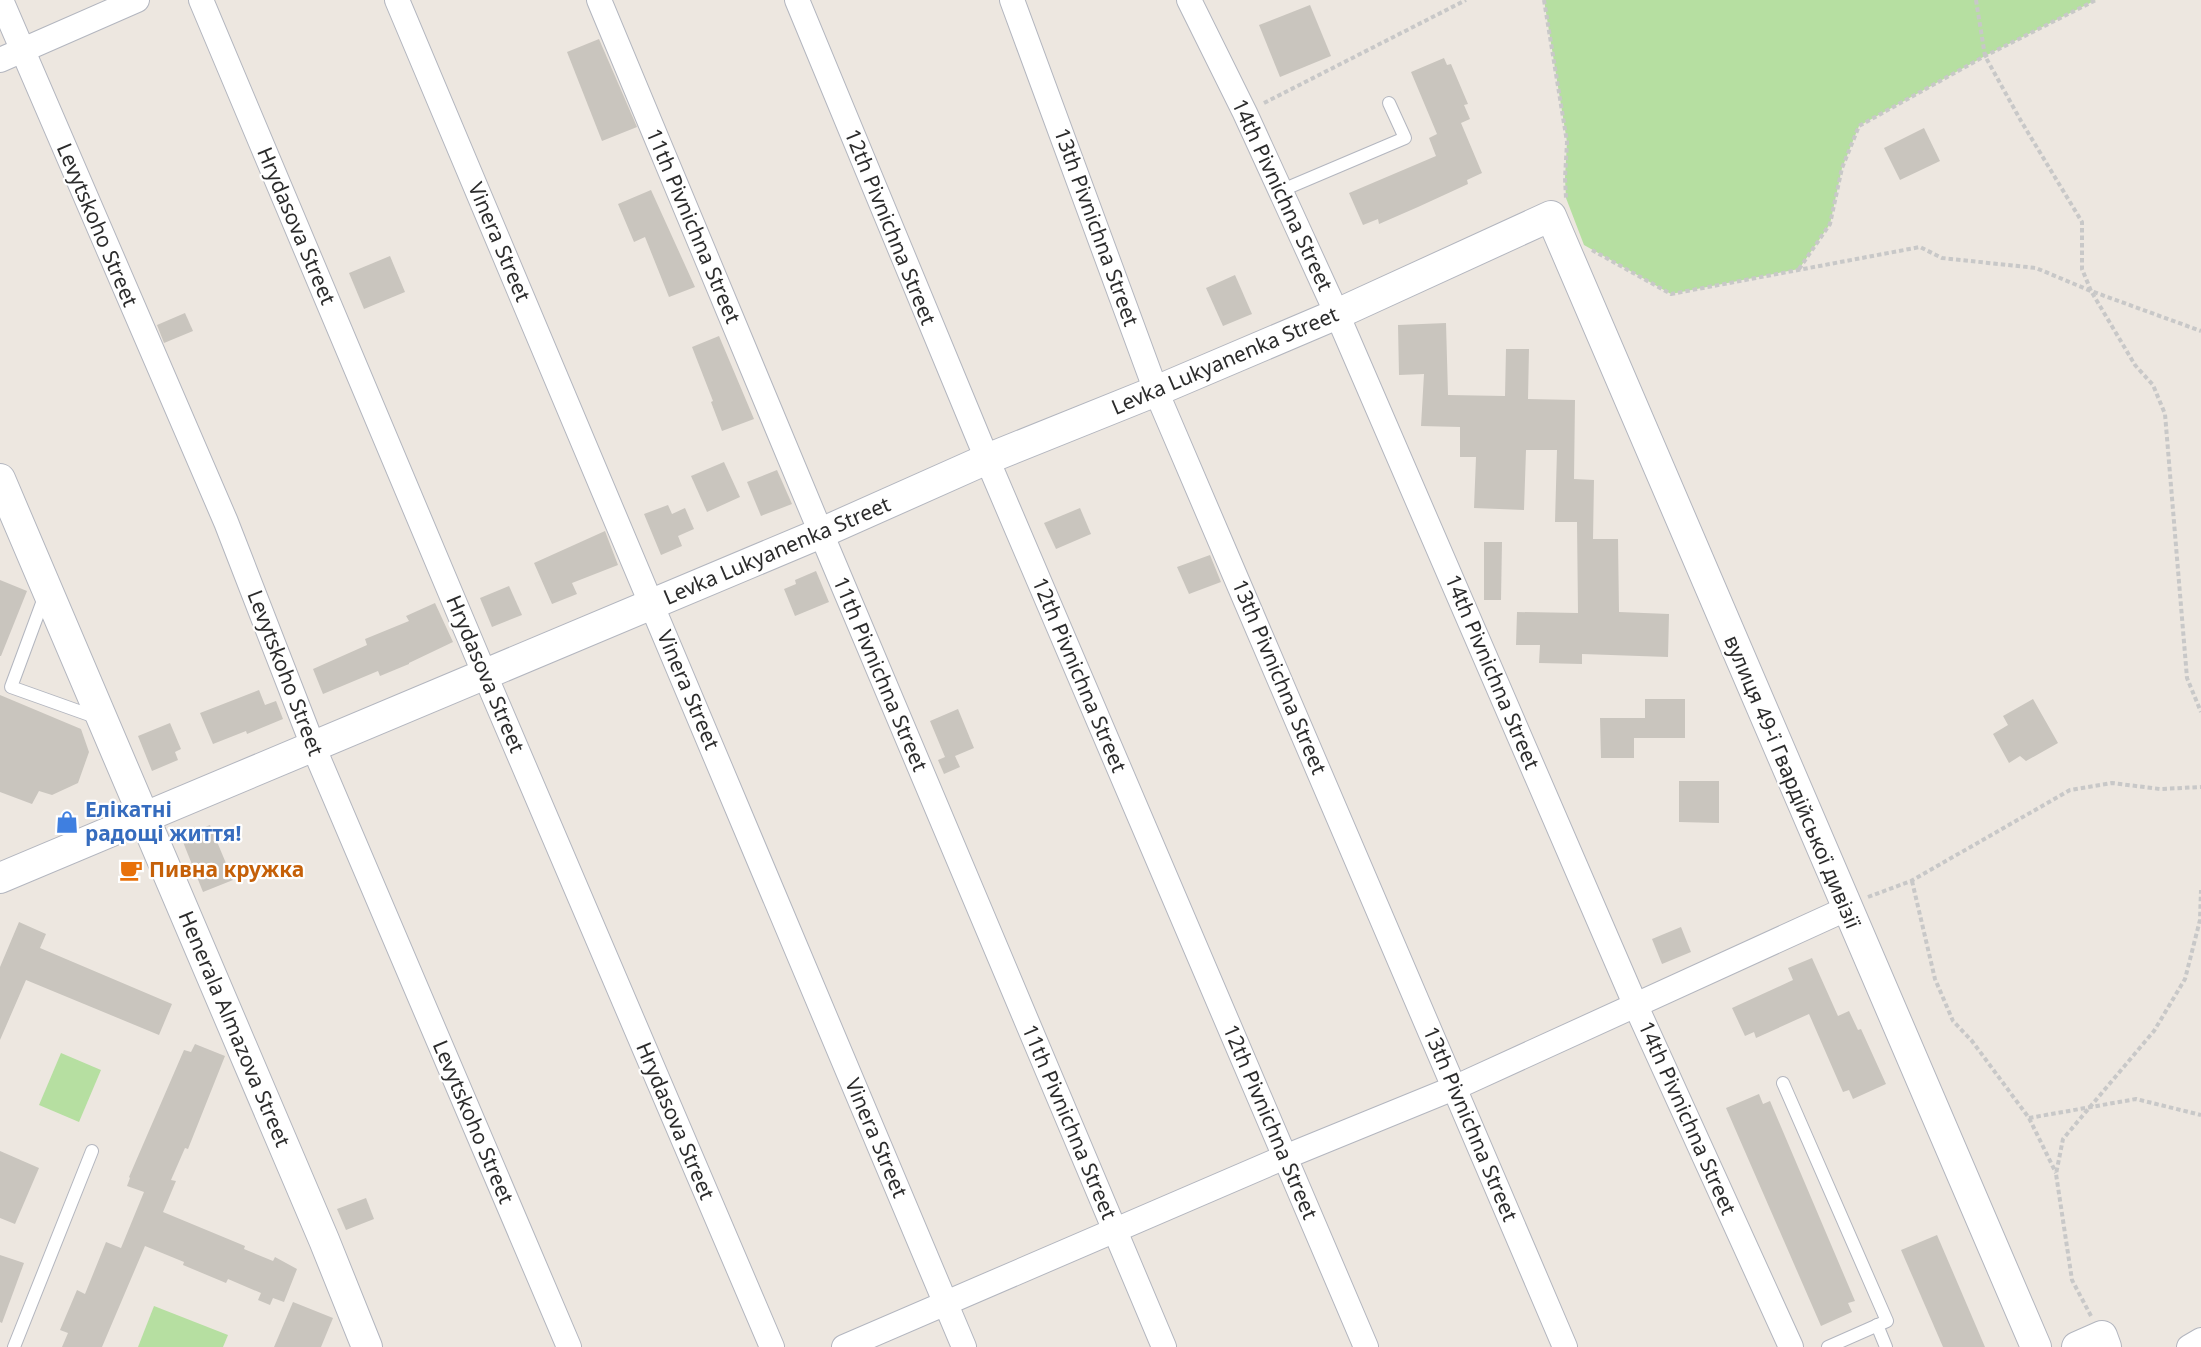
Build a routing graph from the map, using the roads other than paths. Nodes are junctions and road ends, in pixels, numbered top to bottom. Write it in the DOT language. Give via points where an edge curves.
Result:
graph roads {
  1 [pos="1,0"];
  2 [pos="137,0"];
  3 [pos="201,0"];
  4 [pos="397,0"];
  5 [pos="599,0"];
  6 [pos="797,0"];
  7 [pos="1012,0"];
  8 [pos="1189,0"];
  9 [pos="22,51"];
  10 [pos="0,60"];
  11 [pos="1389,103"];
  12 [pos="1280,191"];
  13 [pos="1559,213"];
  14 [pos="1338,314"];
  15 [pos="1156,391"];
  16 [pos="987,459"];
  17 [pos="0,479"];
  18 [pos="821,533"];
  19 [pos="47,588"];
  20 [pos="652,605"];
  21 [pos="485,675"];
  22 [pos="103,720"];
  23 [pos="313,746"];
  24 [pos="144,817"];
  25 [pos="0,878"];
  26 [pos="1846,909"];
  27 [pos="1635,1004"];
  28 [pos="1783,1083"];
  29 [pos="1454,1088"];
  30 [pos="92,1151"];
  31 [pos="1285,1157"];
  32 [pos="1115,1232"];
  33 [pos="946,1305"];
  34 [pos="1877,1325"];
  35 [pos="2201,1340"];
  36 [pos="14,1347"];
  37 [pos="366,1347"];
  38 [pos="569,1347"];
  39 [pos="772,1347"];
  40 [pos="844,1347"];
  41 [pos="964,1347"];
  42 [pos="1164,1347"];
  43 [pos="1366,1347"];
  44 [pos="1565,1347"];
  45 [pos="1791,1347"];
  46 [pos="1828,1347"];
  47 [pos="1886,1347"];
  48 [pos="2036,1347"];
  49 [pos="2188,1347"];
  1 -- 9 [label="street, Levytskoho Street"];
  2 -- 9 [label="street"];
  3 -- 21 [label="street, Hrydasova Street"];
  4 -- 20 [label="street, Vinera Street"];
  5 -- 18 [label="street, 11th Pivnichna Street"];
  6 -- 16 [label="street, 12th Pivnichna Street"];
  7 -- 15 [label="street, 13th Pivnichna Street"];
  8 -- 12 [label="street, 14th Pivnichna Street"];
  9 -- 10 [label="street"];
  9 -- 23 [label="street, Levytskoho Street" via="226,522"];
  11 -- 12 [label="lane" via="1405,138"];
  12 -- 14 [label="street, 14th Pivnichna Street"];
  13 -- 14 [label="street, Levka Lukyanenka Street"];
  13 -- 26 [label="street, вулиця 49-ї Гвардійської дивізії"];
  14 -- 15 [label="street, Levka Lukyanenka Street"];
  14 -- 27 [label="street, 14th Pivnichna Street"];
  15 -- 16 [label="street, Levka Lukyanenka Street"];
  15 -- 29 [label="street, 13th Pivnichna Street"];
  16 -- 18 [label="street, Levka Lukyanenka Street"];
  16 -- 31 [label="street, 12th Pivnichna Street"];
  17 -- 19 [label="street, Henerala Almazova Street" via="18,534"];
  18 -- 20 [label="street, Levka Lukyanenka Street"];
  18 -- 32 [label="street, 11th Pivnichna Street"];
  19 -- 22 [label="street, Henerala Almazova Street"];
  19 -- 22 [label="lane" via="11,687"];
  20 -- 21 [label="street, Levka Lukyanenka Street"];
  20 -- 33 [label="street, Vinera Street"];
  21 -- 23 [label="street, Levka Lukyanenka Street"];
  21 -- 39 [label="street, Hrydasova Street"];
  22 -- 24 [label="street, Henerala Almazova Street"];
  23 -- 24 [label="street, Levka Lukyanenka Street"];
  23 -- 38 [label="street, Levytskoho Street"];
  24 -- 25 [label="street, Levka Lukyanenka Street"];
  24 -- 37 [label="street, Henerala Almazova Street"];
  26 -- 27 [label="street"];
  26 -- 48 [label="street, вулиця 49-ї Гвардійської дивізії"];
  27 -- 29 [label="street"];
  27 -- 45 [label="street, 14th Pivnichna Street"];
  28 -- 34 [label="lane" via="1887,1321"];
  29 -- 31 [label="street"];
  29 -- 44 [label="street, 13th Pivnichna Street"];
  30 -- 36 [label="lane"];
  31 -- 32 [label="street"];
  31 -- 43 [label="street, 12th Pivnichna Street"];
  32 -- 33 [label="street"];
  32 -- 42 [label="street, 11th Pivnichna Street"];
  33 -- 40 [label="street"];
  33 -- 41 [label="street, Vinera Street"];
  34 -- 46 [label="lane"];
  34 -- 47 [label="lane"];
  35 -- 49 [label="street"];
}
